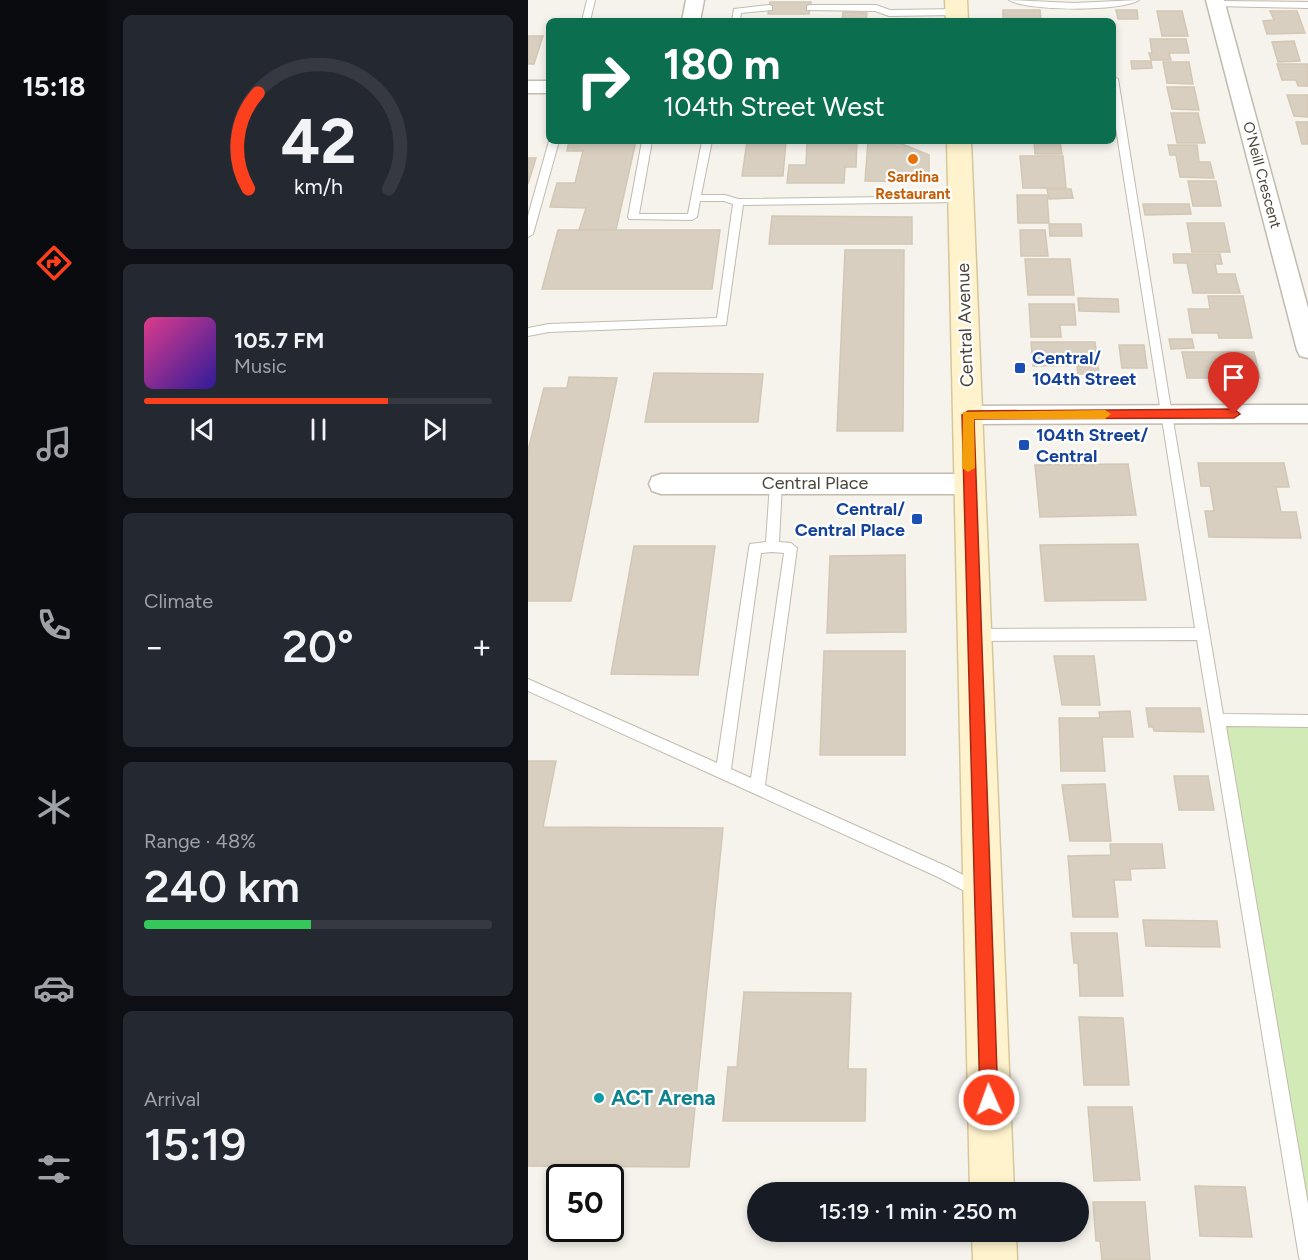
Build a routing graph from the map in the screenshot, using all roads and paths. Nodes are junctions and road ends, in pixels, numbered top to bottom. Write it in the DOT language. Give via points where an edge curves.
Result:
graph roads {
  1 [pos="591,0"];
  2 [pos="695,0"];
  3 [pos="1012,0"];
  4 [pos="1135,0"];
  5 [pos="1216,2"];
  6 [pos="1308,5"];
  7 [pos="769,8"];
  8 [pos="810,8"];
  9 [pos="831,8"];
  10 [pos="957,11"];
  11 [pos="889,17"];
  12 [pos="587,18"];
  13 [pos="692,18"];
  14 [pos="736,18"];
  15 [pos="831,18"];
  16 [pos="528,87"];
  17 [pos="546,87"];
  18 [pos="1116,98"];
  19 [pos="553,144"];
  20 [pos="646,144"];
  21 [pos="706,144"];
  22 [pos="959,144"];
  23 [pos="695,198"];
  24 [pos="961,199"];
  25 [pos="738,202"];
  26 [pos="528,234"];
  27 [pos="528,332"];
  28 [pos="1308,350"];
  29 [pos="1166,414"];
  30 [pos="1308,414"];
  31 [pos="968,415"];
  32 [pos="776,483"];
  33 [pos="661,484"];
  34 [pos="968,484"];
  35 [pos="772,548"];
  36 [pos="1204,634"];
  37 [pos="973,635"];
  38 [pos="528,685"];
  39 [pos="1219,720"];
  40 [pos="1308,721"];
  41 [pos="723,772"];
  42 [pos="757,789"];
  43 [pos="982,892"];
  44 [pos="992,1182"];
  45 [pos="994,1242"];
  46 [pos="1308,1257"];
  47 [pos="995,1260"];
  1 -- 12 [label="lane"];
  2 -- 13 [label="street"];
  3 -- 4 [label="lane" via="1079,4 1102,10"];
  5 -- 6 [label="lane"];
  5 -- 28 [label="street, O'Neill Crescent"];
  7 -- 14 [label="lane" via="737,11"];
  8 -- 9 [label="lane"];
  9 -- 11 [label="lane" via="876,8"];
  9 -- 15 [label="lane"];
  10 -- 11 [label="lane"];
  16 -- 17 [label="street"];
  18 -- 29 [label="lane"];
  19 -- 26 [label="lane"];
  20 -- 23 [label="lane" via="633,217 692,217"];
  21 -- 23 [label="lane"];
  22 -- 24 [label="main road, Central Avenue"];
  23 -- 25 [label="lane"];
  24 -- 25 [label="lane"];
  24 -- 31 [label="main road, Central Avenue"];
  25 -- 27 [label="lane" via="722,322"];
  29 -- 30 [label="street"];
  29 -- 31 [label="street"];
  29 -- 36 [label="lane"];
  31 -- 34 [label="main road, Central Avenue"];
  32 -- 33 [label="street, Central Place"];
  32 -- 34 [label="street, Central Place"];
  32 -- 35 [label="lane"];
  34 -- 37 [label="main road, Central Avenue"];
  35 -- 41 [label="lane" via="755,548"];
  35 -- 42 [label="lane" via="791,548"];
  36 -- 37 [label="lane"];
  36 -- 39 [label="lane"];
  37 -- 43 [label="main road, Central Avenue"];
  38 -- 41 [label="lane"];
  39 -- 40 [label="lane"];
  39 -- 46 [label="lane"];
  41 -- 42 [label="lane"];
  42 -- 43 [label="lane"];
  43 -- 44 [label="main road, Central Avenue"];
  45 -- 47 [label="main road"];
}
